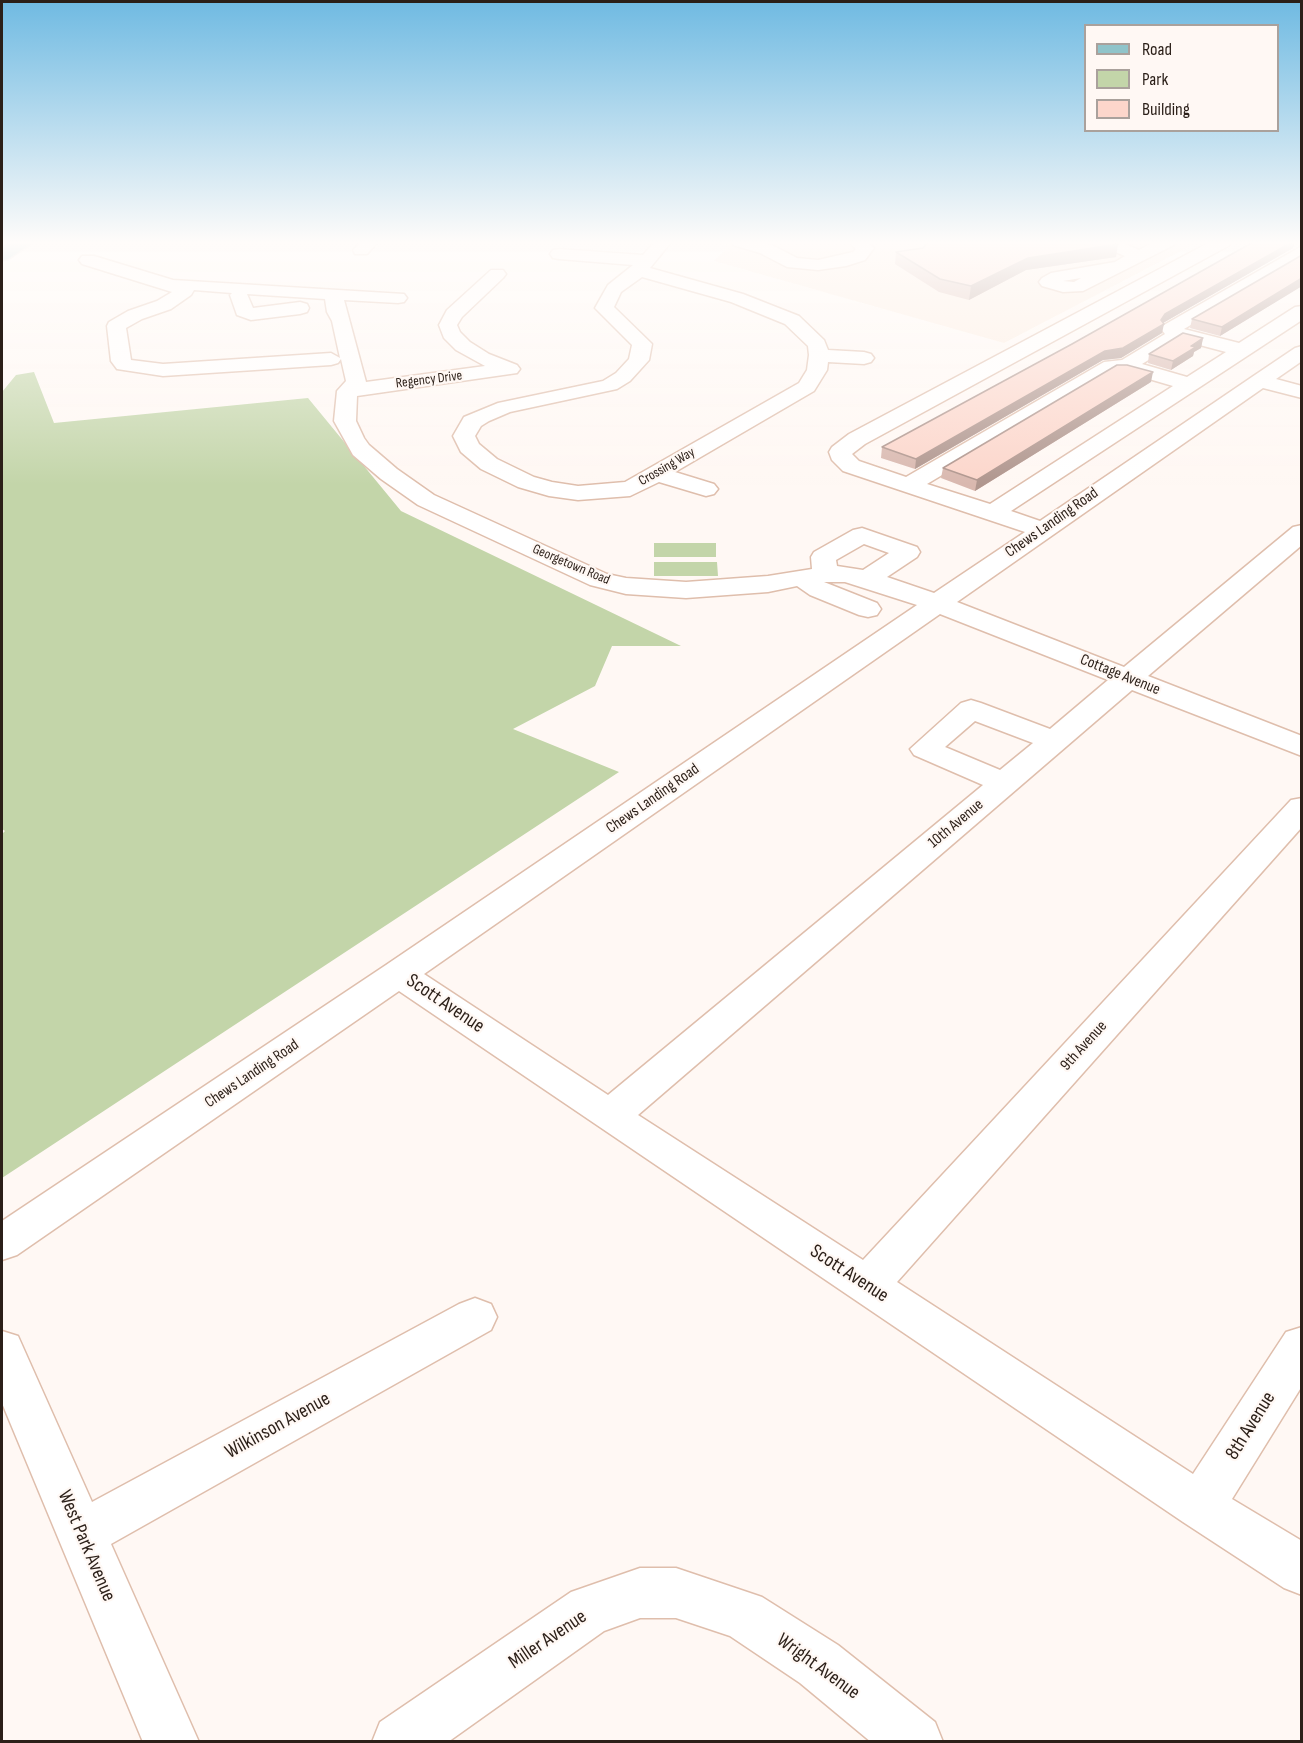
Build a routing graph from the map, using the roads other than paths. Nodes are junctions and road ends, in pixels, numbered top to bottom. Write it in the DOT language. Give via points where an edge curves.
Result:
graph roads {
  1 [pos="122,322"];
  2 [pos="329,322"];
  3 [pos="340,322"];
  4 [pos="449,322"];
  5 [pos="619,322"];
  6 [pos="794,322"];
  7 [pos="1072,322"];
  8 [pos="1182,322"];
  9 [pos="1285,322"];
  10 [pos="1178,334"];
  11 [pos="1242,350"];
  12 [pos="1302,352"];
  13 [pos="819,355"];
  14 [pos="331,358"];
  15 [pos="864,358"];
  16 [pos="1126,366"];
  17 [pos="1216,367"];
  18 [pos="1260,380"];
  19 [pos="1190,384"];
  20 [pos="347,391"];
  21 [pos="1302,392"];
  22 [pos="656,474"];
  23 [pos="909,485"];
  24 [pos="706,489"];
  25 [pos="992,513"];
  26 [pos="1041,529"];
  27 [pos="1302,532"];
  28 [pos="813,576"];
  29 [pos="867,579"];
  30 [pos="937,603"];
  31 [pos="868,609"];
  32 [pos="1129,678"];
  33 [pos="1054,741"];
  34 [pos="1302,747"];
  35 [pos="1005,783"];
  36 [pos="1302,807"];
  37 [pos="399,974"];
  38 [pos="610,1116"];
  39 [pos="2,1243"];
  40 [pos="867,1286"];
  41 [pos="475,1317"];
  42 [pos="1302,1346"];
  43 [pos="2,1350"];
  44 [pos="1200,1506"];
  45 [pos="81,1534"];
  46 [pos="1302,1570"];
  47 [pos="713,1605"];
  48 [pos="171,1742"];
  49 [pos="400,1742"];
  50 [pos="915,1742"];
  1 -- 14 [label="street" via="116,326 124,365 163,370"];
  2 -- 14 [label="street, Georgetown Road"];
  3 -- 20 [label="street, Georgetown Road" via="356,382"];
  4 -- 20 [label="street, Regency Drive" via="451,334 463,346 510,369"];
  5 -- 22 [label="street, Crossing Way" via="642,344 639,360 623,377 593,390 493,410 472,422 464,436 469,447 489,464 549,489 578,493 630,489"];
  6 -- 13 [label="street" via="817,344"];
  7 -- 23 [label="street" via="866,433 840,452 852,466"];
  8 -- 10 [label="street" via="1171,329"];
  9 -- 11 [label="street"];
  10 -- 11 [label="street"];
  10 -- 16 [label="street"];
  11 -- 17 [label="street"];
  12 -- 18 [label="street, Chews Landing Road"];
  13 -- 15 [label="street"];
  13 -- 22 [label="street, Crossing Way" via="817,370 807,387"];
  14 -- 20 [label="street, Georgetown Road" via="337,384"];
  16 -- 19 [label="street"];
  16 -- 23 [label="street" via="1111,366"];
  17 -- 18 [label="street"];
  17 -- 19 [label="street"];
  18 -- 21 [label="street"];
  18 -- 26 [label="street, Chews Landing Road"];
  19 -- 25 [label="street"];
  20 -- 28 [label="street, Georgetown Road" via="345,421 353,438 389,474 426,500 599,580 686,590 768,584"];
  22 -- 24 [label="street"];
  23 -- 25 [label="street"];
  25 -- 26 [label="street"];
  26 -- 30 [label="street, Chews Landing Road"];
  27 -- 32 [label="street, 10th Avenue"];
  28 -- 29 [label="street, Georgetown Road" via="845,574"];
  28 -- 29 [label="street" via="823,557 862,535 908,552"];
  28 -- 31 [label="street" via="819,590"];
  29 -- 30 [label="street, Georgetown Road"];
  30 -- 32 [label="street, Cottage Avenue"];
  30 -- 37 [label="street, Chews Landing Road"];
  32 -- 33 [label="street, 10th Avenue"];
  32 -- 34 [label="street, Cottage Avenue"];
  33 -- 35 [label="street, 10th Avenue"];
  33 -- 35 [label="street" via="971,709 925,749"];
  35 -- 38 [label="street, 10th Avenue"];
  36 -- 40 [label="street, 9th Avenue"];
  37 -- 38 [label="street, Scott Avenue"];
  37 -- 39 [label="street, Chews Landing Road"];
  38 -- 40 [label="street, Scott Avenue"];
  40 -- 44 [label="street, Scott Avenue"];
  41 -- 45 [label="street, Wilkinson Avenue"];
  42 -- 44 [label="street, 8th Avenue"];
  43 -- 45 [label="street, West Park Avenue"];
  44 -- 46 [label="street, Scott Avenue"];
  45 -- 48 [label="street, West Park Avenue"];
  47 -- 49 [label="street, Miller Avenue" via="676,1593 640,1593 589,1610"];
  47 -- 50 [label="street, Wright Avenue" via="744,1615 819,1664"];
}
